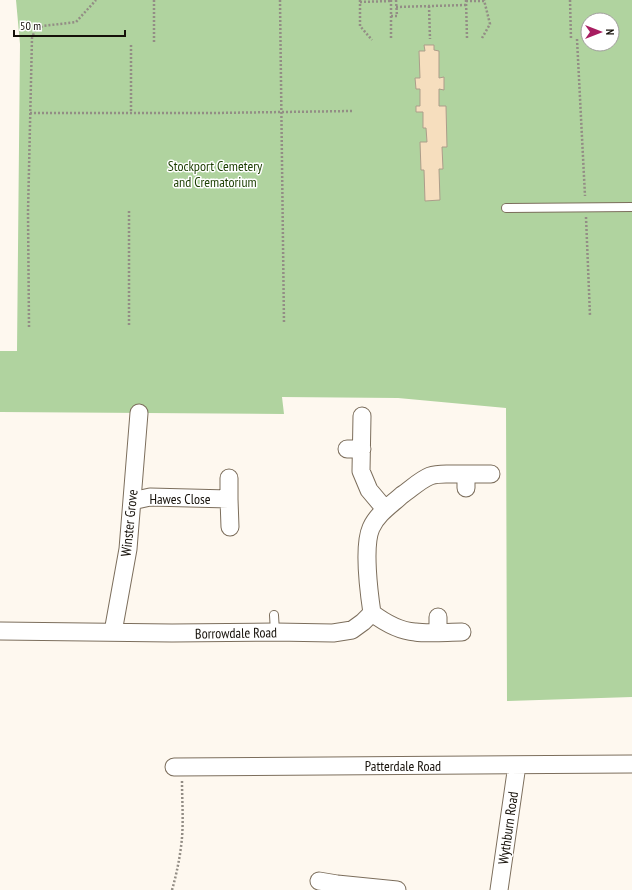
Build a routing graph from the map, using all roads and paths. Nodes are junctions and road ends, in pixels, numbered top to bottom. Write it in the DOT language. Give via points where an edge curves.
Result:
graph roads {
  1 [pos="96,0"];
  2 [pos="154,0"];
  3 [pos="280,0"];
  4 [pos="396,0"];
  5 [pos="466,0"];
  6 [pos="484,0"];
  7 [pos="570,0"];
  8 [pos="360,1"];
  9 [pos="391,1"];
  10 [pos="466,5"];
  11 [pos="429,6"];
  12 [pos="396,7"];
  13 [pos="391,16"];
  14 [pos="467,38"];
  15 [pos="482,38"];
  16 [pos="430,39"];
  17 [pos="571,39"];
  18 [pos="577,39"];
  19 [pos="372,40"];
  20 [pos="391,40"];
  21 [pos="130,44"];
  22 [pos="154,44"];
  23 [pos="352,111"];
  24 [pos="281,112"];
  25 [pos="131,113"];
  26 [pos="30,114"];
  27 [pos="586,207"];
  28 [pos="632,207"];
  29 [pos="506,208"];
  30 [pos="129,211"];
  31 [pos="590,316"];
  32 [pos="284,324"];
  33 [pos="129,326"];
  34 [pos="29,327"];
  35 [pos="140,413"];
  36 [pos="362,416"];
  37 [pos="491,474"];
  38 [pos="229,478"];
  39 [pos="229,499"];
  40 [pos="132,501"];
  41 [pos="385,509"];
  42 [pos="230,527"];
  43 [pos="372,613"];
  44 [pos="274,615"];
  45 [pos="0,631"];
  46 [pos="113,632"];
  47 [pos="275,632"];
  48 [pos="462,632"];
  49 [pos="632,764"];
  50 [pos="517,765"];
  51 [pos="178,767"];
  52 [pos="319,881"];
  53 [pos="172,890"];
  54 [pos="397,890"];
  55 [pos="499,890"];
  1 -- 26 [label="path" via="76,22 42,26 35,30 32,38"];
  2 -- 22 [label="path"];
  3 -- 24 [label="path"];
  4 -- 12 [label="path"];
  5 -- 6 [label="path"];
  5 -- 10 [label="path"];
  6 -- 15 [label="path" via="490,24"];
  7 -- 17 [label="path"];
  8 -- 9 [label="path"];
  8 -- 19 [label="path" via="360,26"];
  9 -- 13 [label="path"];
  10 -- 11 [label="path"];
  10 -- 14 [label="path"];
  11 -- 12 [label="path"];
  11 -- 16 [label="path"];
  12 -- 13 [label="path" via="397,16"];
  13 -- 20 [label="path"];
  18 -- 27 [label="path"];
  21 -- 25 [label="path"];
  23 -- 24 [label="path"];
  24 -- 25 [label="path"];
  24 -- 32 [label="path"];
  25 -- 26 [label="path"];
  26 -- 34 [label="path"];
  27 -- 28 [label="lane"];
  27 -- 29 [label="lane"];
  27 -- 31 [label="path"];
  30 -- 33 [label="path"];
  35 -- 40 [label="street, Winster Grove"];
  36 -- 41 [label="street" via="354,449 369,490"];
  37 -- 41 [label="street" via="466,481 440,474 430,476"];
  38 -- 39 [label="street, Hawes Close"];
  39 -- 40 [label="street, Hawes Close" via="150,497"];
  39 -- 42 [label="street, Hawes Close"];
  40 -- 46 [label="street, Winster Grove" via="128,548"];
  41 -- 43 [label="street" via="370,529 368,539"];
  43 -- 47 [label="street, Borrowdale Road" via="352,630 333,633"];
  43 -- 48 [label="street" via="405,630 415,632 438,625"];
  44 -- 47 [label="lane"];
  45 -- 46 [label="street, Borrowdale Road"];
  46 -- 47 [label="street, Borrowdale Road"];
  49 -- 50 [label="street, Patterdale Road"];
  50 -- 51 [label="street, Patterdale Road"];
  50 -- 55 [label="street, Wythburn Road"];
  51 -- 53 [label="path" via="181,846"];
  52 -- 54 [label="street"];
}
